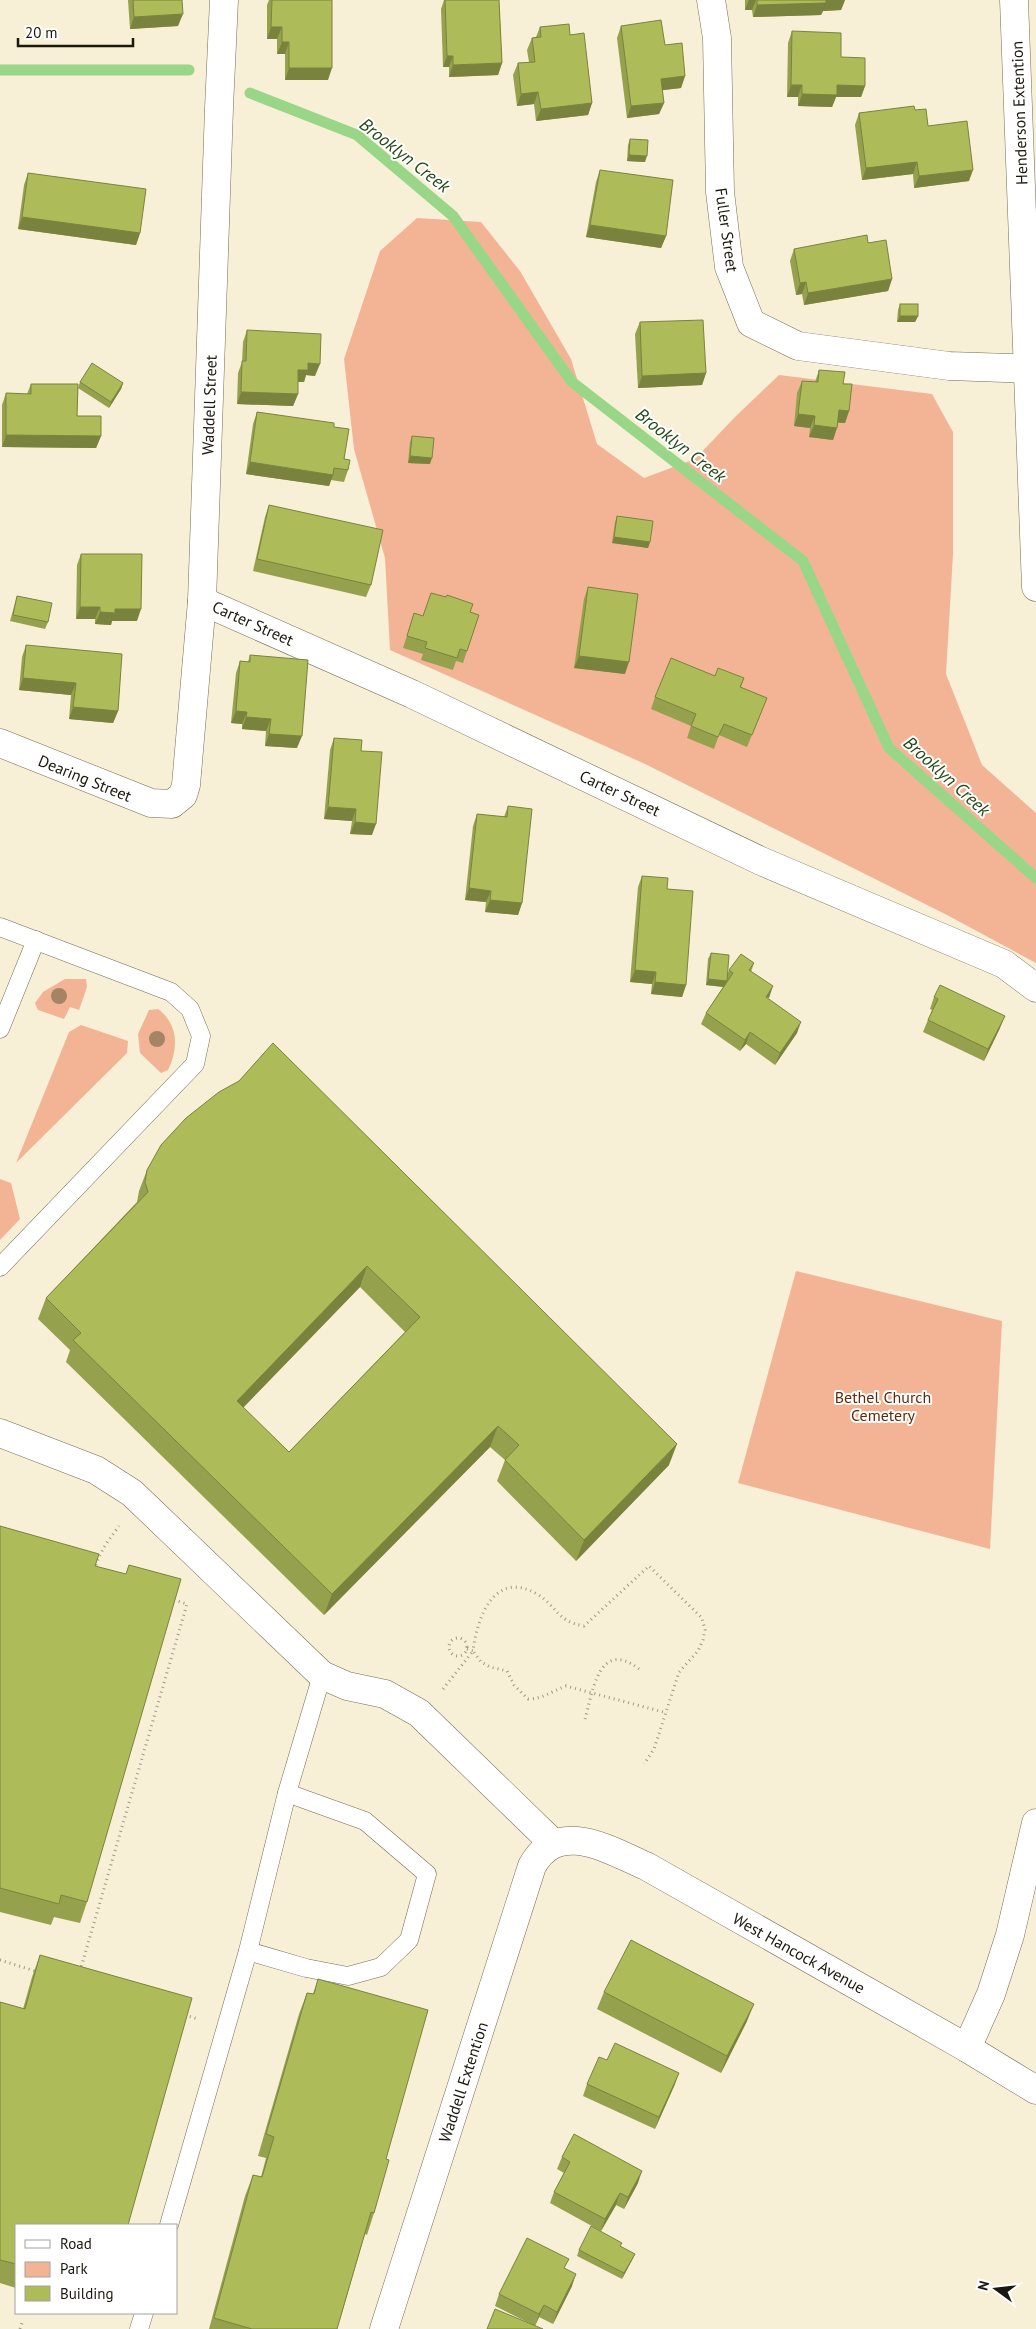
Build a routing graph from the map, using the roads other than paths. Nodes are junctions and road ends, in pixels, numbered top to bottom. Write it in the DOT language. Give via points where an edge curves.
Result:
graph roads {
  1 [pos="224,0"];
  2 [pos="711,0"];
  3 [pos="1014,0"];
  4 [pos="1033,368"];
  5 [pos="1036,587"];
  6 [pos="202,601"];
  7 [pos="0,743"];
  8 [pos="172,804"];
  9 [pos="0,926"];
  10 [pos="36,940"];
  11 [pos="1036,988"];
  12 [pos="0,1029"];
  13 [pos="0,1266"];
  14 [pos="0,1433"];
  15 [pos="322,1674"];
  16 [pos="287,1793"];
  17 [pos="1036,1823"];
  18 [pos="553,1843"];
  19 [pos="248,1952"];
  20 [pos="967,2048"];
  21 [pos="1036,2090"];
  22 [pos="169,2224"];
  23 [pos="144,2314"];
  24 [pos="139,2329"];
  25 [pos="384,2329"];
  1 -- 6 [label="street, Waddell Street"];
  2 -- 4 [label="street, Fuller Street" via="717,38 720,192 729,267 751,323 798,346 949,366"];
  3 -- 4 [label="street, Henderson Extention"];
  4 -- 5 [label="street, Henderson Extention"];
  6 -- 8 [label="street, Waddell Street" via="188,776 183,795"];
  6 -- 11 [label="street, Carter Street" via="412,694 761,860 1004,964"];
  7 -- 8 [label="street, Dearing Street" via="139,800"];
  9 -- 10 [label="lane"];
  10 -- 12 [label="lane"];
  10 -- 13 [label="lane" via="171,992 190,1009 201,1036 195,1064"];
  14 -- 15 [label="street" via="96,1470 132,1493"];
  15 -- 16 [label="lane"];
  15 -- 18 [label="street" via="347,1686 385,1694 419,1713"];
  16 -- 19 [label="lane"];
  16 -- 19 [label="lane" via="365,1822 427,1874 409,1940 381,1967 348,1976"];
  17 -- 20 [label="street" via="1010,1935 991,1994"];
  18 -- 20 [label="street, West Hancock Avenue" via="567,1840 586,1842 608,1848 646,1866"];
  18 -- 25 [label="street, Waddell Extention" via="542,1850 532,1866"];
  19 -- 22 [label="lane"];
  20 -- 21 [label="street, West Hancock Avenue"];
  23 -- 24 [label="lane"];
}
